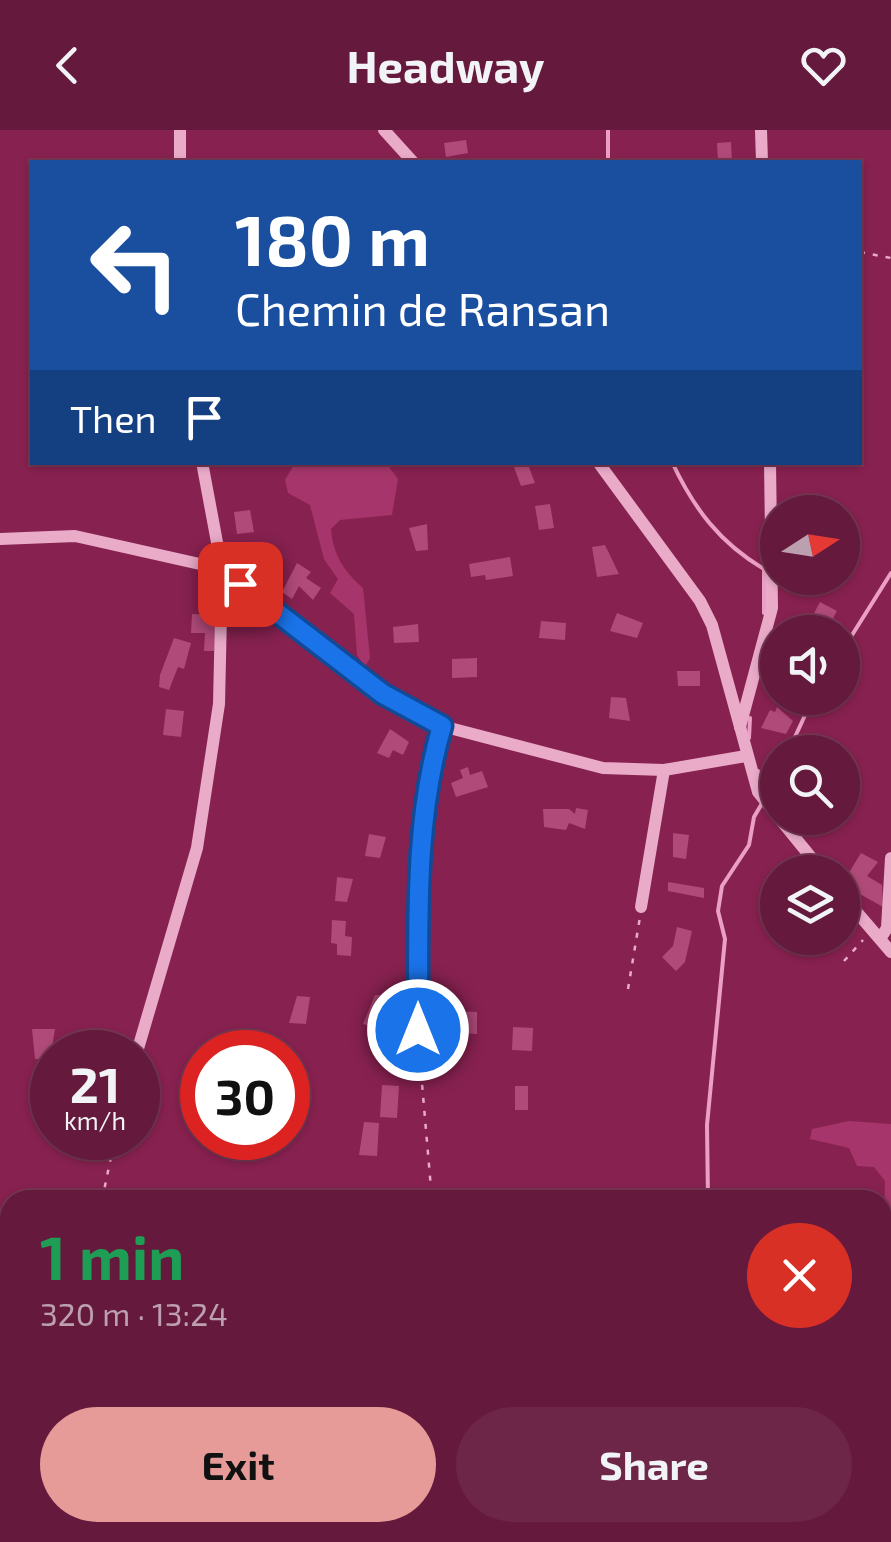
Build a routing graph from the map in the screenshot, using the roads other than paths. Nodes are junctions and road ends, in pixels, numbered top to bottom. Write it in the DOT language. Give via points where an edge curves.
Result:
graph roads {
  1 [pos="180,130"];
  2 [pos="384,130"];
  3 [pos="761,130"];
  4 [pos="180,160"];
  5 [pos="411,160"];
  6 [pos="762,160"];
  7 [pos="203,465"];
  8 [pos="600,465"];
  9 [pos="770,465"];
  10 [pos="0,539"];
  11 [pos="222,570"];
  12 [pos="442,726"];
  13 [pos="739,730"];
  14 [pos="746,756"];
  15 [pos="664,770"];
  16 [pos="809,855"];
  17 [pos="891,858"];
  18 [pos="641,908"];
  19 [pos="860,916"];
  20 [pos="876,935"];
  21 [pos="891,952"];
  22 [pos="143,1030"];
  23 [pos="399,1066"];
  1 -- 4 [label="street"];
  2 -- 5 [label="street"];
  3 -- 6 [label="street"];
  7 -- 11 [label="street"];
  8 -- 13 [label="street" via="700,601"];
  9 -- 13 [label="street" via="772,608"];
  10 -- 11 [label="street" via="75,536"];
  11 -- 12 [label="street" via="383,694"];
  11 -- 22 [label="street" via="219,704 197,848"];
  12 -- 15 [label="street" via="584,766"];
  12 -- 23 [label="street" via="420,824 418,1059"];
  13 -- 14 [label="street"];
  14 -- 15 [label="street"];
  14 -- 16 [label="street" via="758,792"];
  15 -- 18 [label="street"];
  17 -- 20 [label="street" via="887,928"];
  19 -- 20 [label="street"];
  20 -- 21 [label="street"];
}
